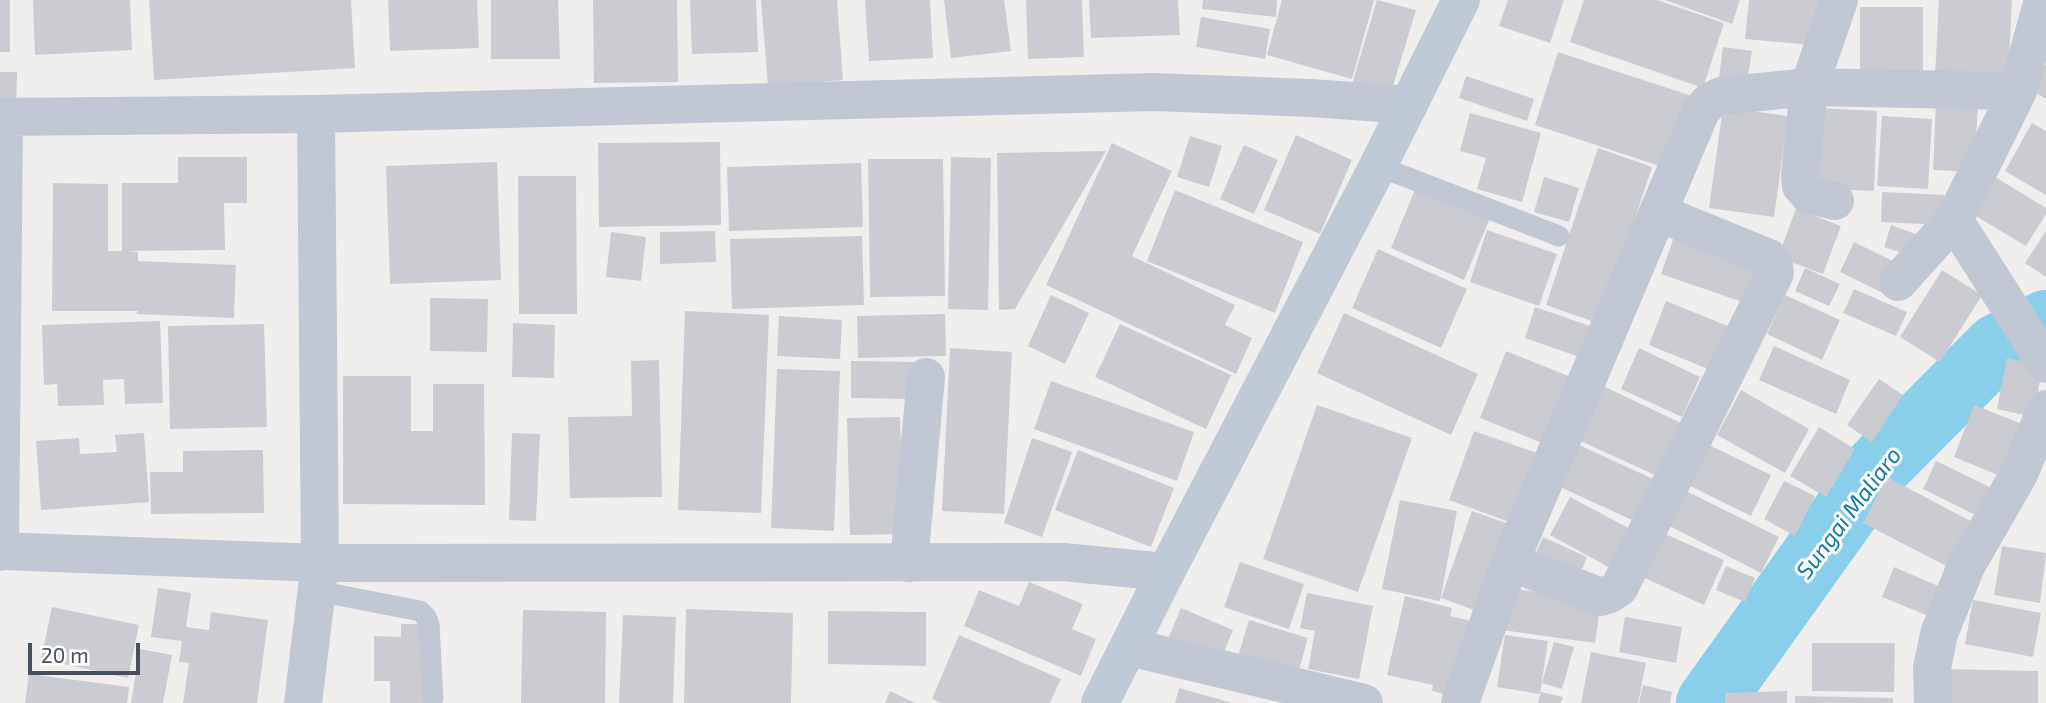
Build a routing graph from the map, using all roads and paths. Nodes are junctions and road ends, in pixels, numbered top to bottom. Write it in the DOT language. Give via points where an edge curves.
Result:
graph roads {
  1 [pos="1839,0"];
  2 [pos="2043,0"];
  3 [pos="1456,1"];
  4 [pos="1809,87"];
  5 [pos="2018,91"];
  6 [pos="1409,105"];
  7 [pos="316,114"];
  8 [pos="2,117"];
  9 [pos="1378,166"];
  10 [pos="1835,201"];
  11 [pos="1659,213"];
  12 [pos="1954,220"];
  13 [pos="1559,236"];
  14 [pos="1898,282"];
  15 [pos="2044,360"];
  16 [pos="926,377"];
  17 [pos="2044,422"];
  18 [pos="0,552"];
  19 [pos="1510,562"];
  20 [pos="909,563"];
  21 [pos="1166,572"];
  22 [pos="318,577"];
  23 [pos="1129,647"];
  24 [pos="433,698"];
  25 [pos="303,703"];
  26 [pos="1100,703"];
  27 [pos="1364,703"];
  28 [pos="1460,703"];
  29 [pos="1933,703"];
  1 -- 4 [label="street"];
  2 -- 5 [label="street"];
  3 -- 6 [label="street"];
  4 -- 5 [label="street"];
  4 -- 10 [label="street" via="1801,186 1809,195"];
  4 -- 11 [label="street" via="1721,96 1709,102 1701,111"];
  5 -- 12 [label="street"];
  6 -- 7 [label="street" via="1154,92"];
  6 -- 9 [label="street"];
  7 -- 8 [label="street"];
  7 -- 22 [label="street"];
  8 -- 18 [label="street"];
  9 -- 13 [label="lane"];
  9 -- 21 [label="street"];
  11 -- 19 [label="street"];
  11 -- 19 [label="street" via="1769,258 1774,272 1619,587 1601,597"];
  12 -- 14 [label="street"];
  12 -- 15 [label="street"];
  16 -- 20 [label="street"];
  17 -- 29 [label="street" via="1966,566 1939,634 1932,668"];
  18 -- 22 [label="street"];
  19 -- 28 [label="street"];
  20 -- 21 [label="street" via="1063,562"];
  20 -- 22 [label="street"];
  21 -- 23 [label="street"];
  22 -- 24 [label="lane" via="420,611 426,617"];
  22 -- 25 [label="street"];
  23 -- 26 [label="street"];
  23 -- 27 [label="street"];
}
